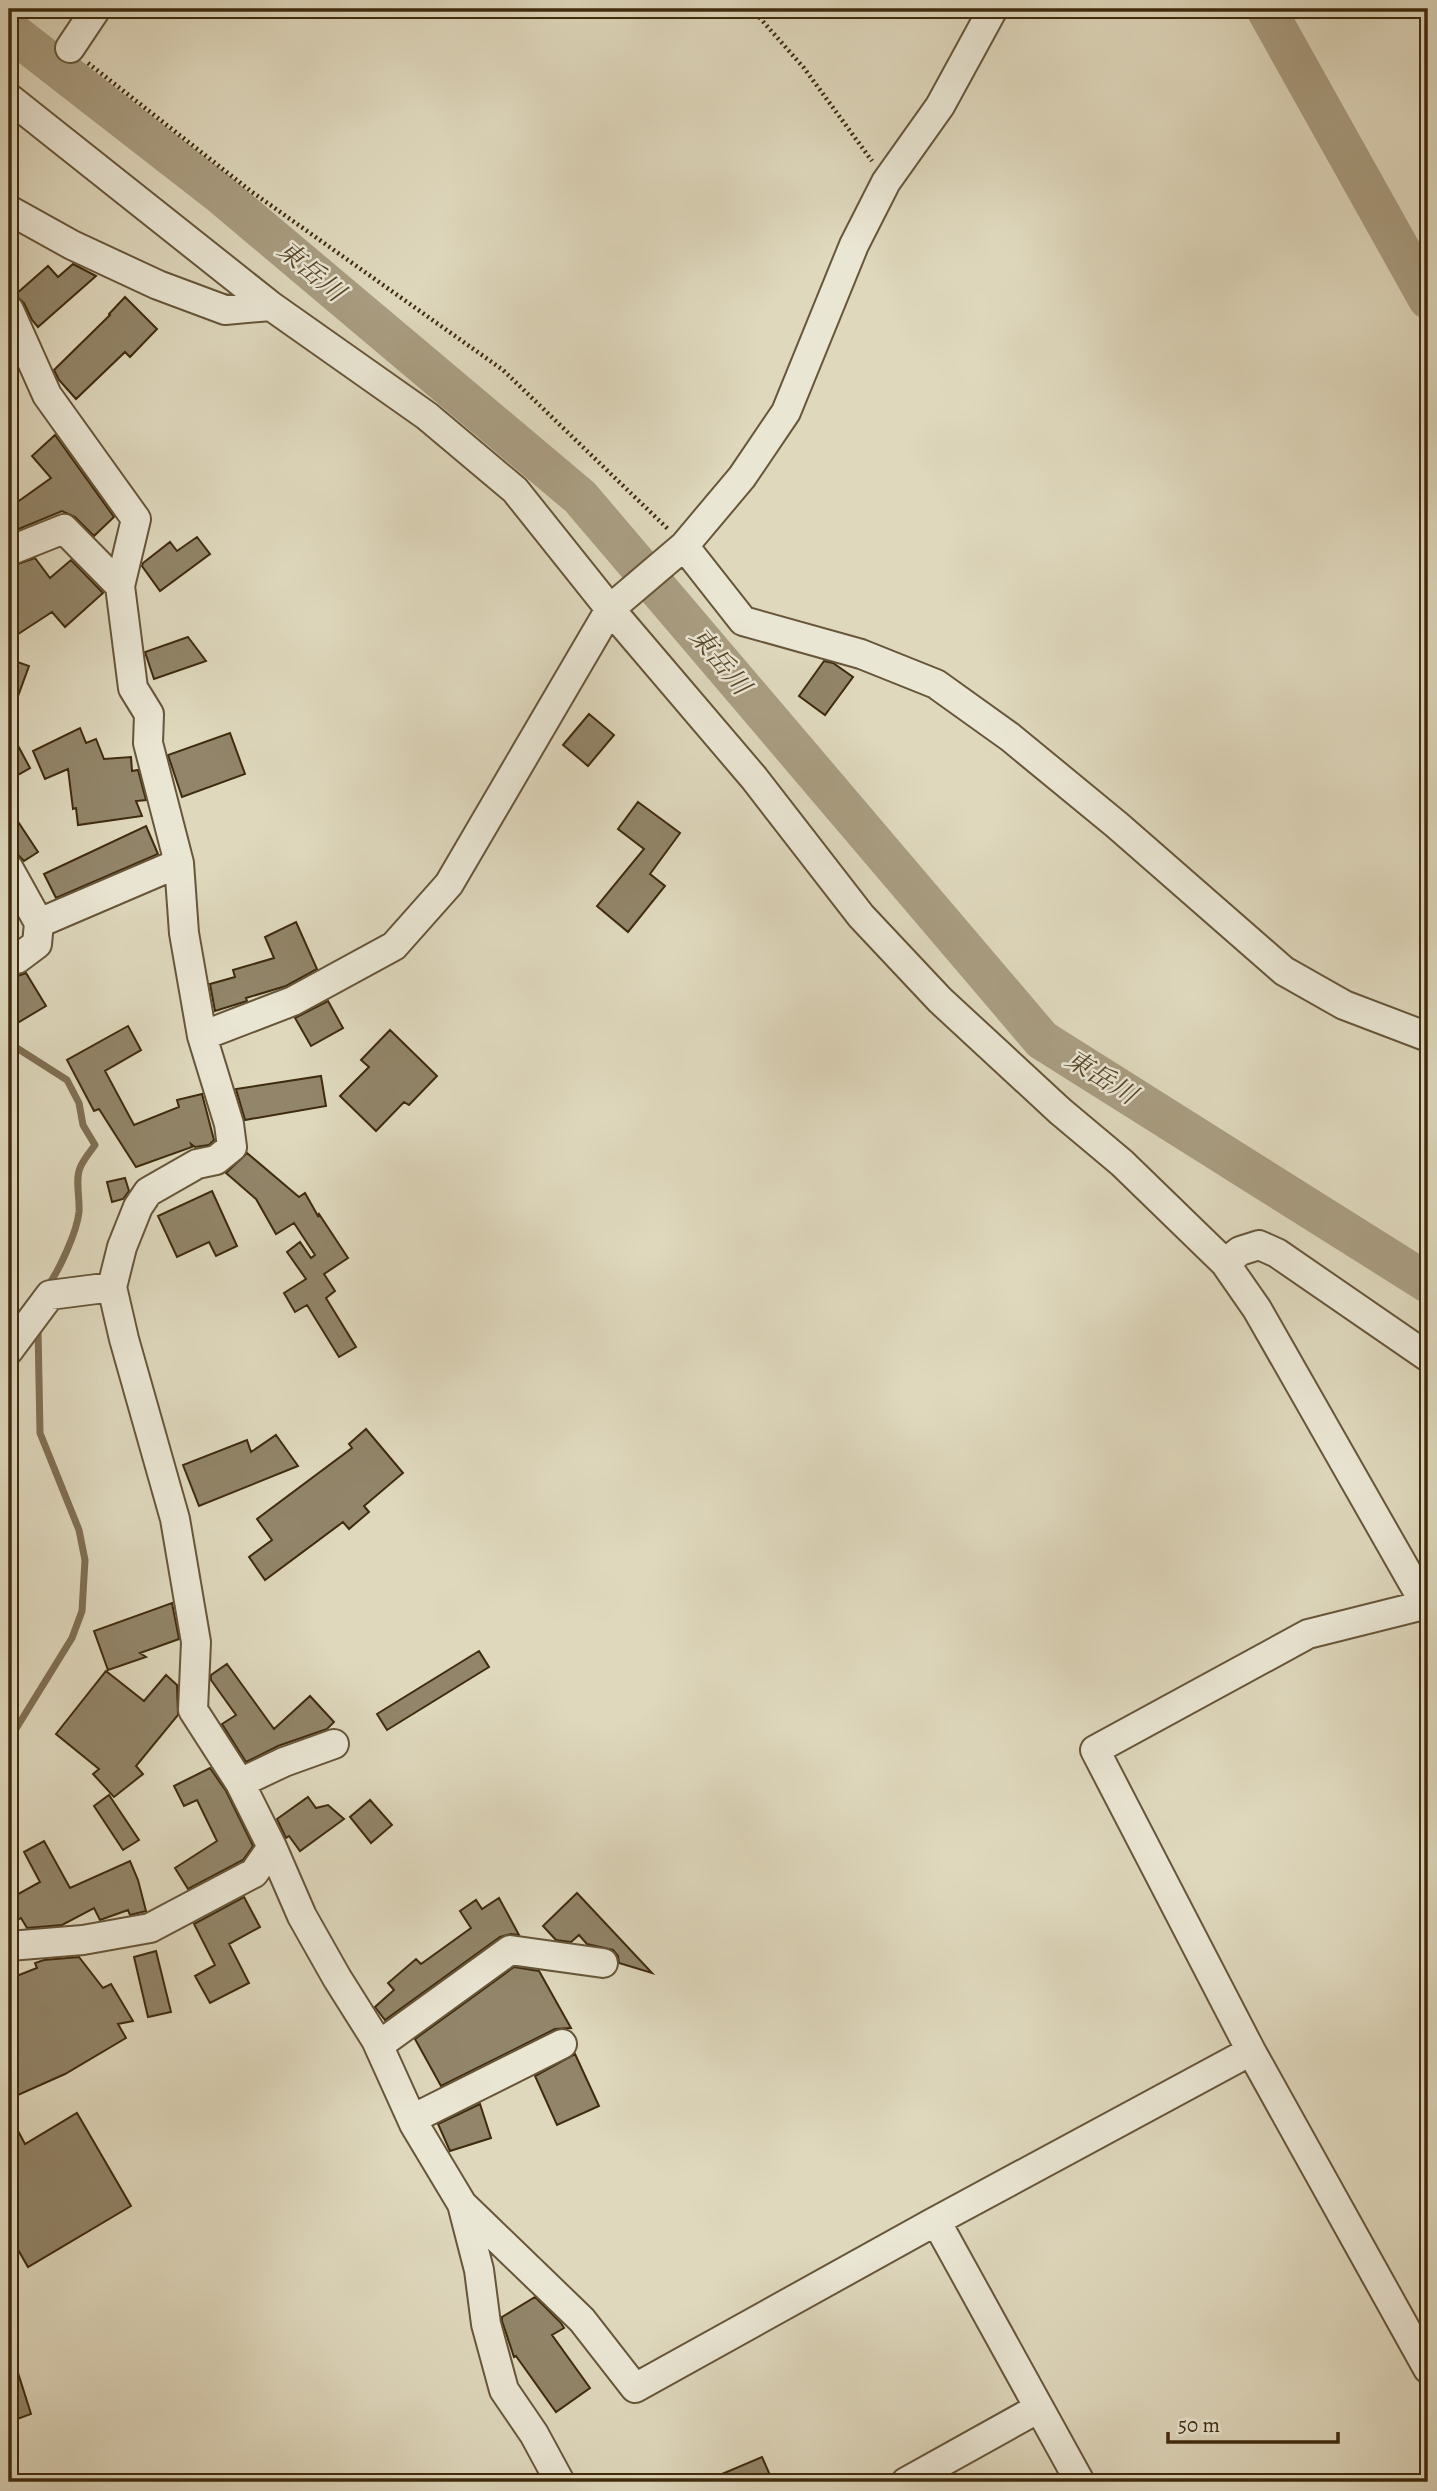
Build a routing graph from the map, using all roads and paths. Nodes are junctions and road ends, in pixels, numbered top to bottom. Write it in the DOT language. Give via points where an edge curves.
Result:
graph roads {
  1 [pos="96,9"];
  2 [pos="752,9"];
  3 [pos="993,9"];
  4 [pos="70,48"];
  5 [pos="9,98"];
  6 [pos="887,182"];
  7 [pos="9,210"];
  8 [pos="271,306"];
  9 [pos="9,310"];
  10 [pos="684,546"];
  11 [pos="9,551"];
  12 [pos="120,586"];
  13 [pos="610,609"];
  14 [pos="179,863"];
  15 [pos="9,869"];
  16 [pos="39,923"];
  17 [pos="17,959"];
  18 [pos="202,1037"];
  19 [pos="1428,1037"];
  20 [pos="1224,1263"];
  21 [pos="111,1287"];
  22 [pos="9,1350"];
  23 [pos="1428,1357"];
  24 [pos="1428,1606"];
  25 [pos="334,1744"];
  26 [pos="240,1783"];
  27 [pos="272,1847"];
  28 [pos="9,1946"];
  29 [pos="603,1963"];
  30 [pos="562,2044"];
  31 [pos="379,2045"];
  32 [pos="1251,2050"];
  33 [pos="412,2119"];
  34 [pos="462,2204"];
  35 [pos="936,2221"];
  36 [pos="1428,2369"];
  37 [pos="1039,2408"];
  38 [pos="560,2482"];
  39 [pos="906,2482"];
  40 [pos="1080,2482"];
  1 -- 4 [label="street"];
  2 -- 6 [label="path" via="804,68"];
  3 -- 6 [label="street" via="940,106"];
  4 -- 10 [label="path" via="252,192 503,370"];
  5 -- 8 [label="street"];
  6 -- 10 [label="street" via="854,245 786,412 742,477"];
  7 -- 8 [label="street" via="158,285 225,310"];
  8 -- 13 [label="street" via="427,416 515,489"];
  9 -- 12 [label="street" via="47,394 136,519"];
  10 -- 13 [label="street"];
  10 -- 19 [label="street" via="743,621 861,654 936,684 1042,763 1284,971 1344,1005"];
  11 -- 12 [label="street" via="64,529"];
  12 -- 14 [label="street" via="133,688 149,714 148,743"];
  13 -- 18 [label="street" via="449,884 394,946 293,1001"];
  13 -- 20 [label="street" via="754,778 861,916 940,1000 1122,1163"];
  14 -- 16 [label="street"];
  14 -- 18 [label="street" via="184,933"];
  15 -- 16 [label="street"];
  16 -- 17 [label="street" via="37,944"];
  18 -- 21 [label="street" via="232,1147 216,1160 197,1164 148,1192 134,1217"];
  20 -- 23 [label="street" via="1259,1245 1277,1252"];
  20 -- 24 [label="street" via="1257,1309"];
  21 -- 22 [label="street" via="50,1296"];
  21 -- 26 [label="street" via="175,1519 195,1642 194,1710"];
  24 -- 32 [label="street" via="1308,1634 1095,1750"];
  25 -- 26 [label="street"];
  26 -- 27 [label="street"];
  27 -- 28 [label="street" via="254,1873 150,1928"];
  27 -- 31 [label="street" via="302,1916"];
  29 -- 31 [label="street" via="520,1943"];
  30 -- 33 [label="street"];
  31 -- 33 [label="street"];
  32 -- 35 [label="street"];
  32 -- 36 [label="street"];
  33 -- 34 [label="street"];
  34 -- 35 [label="street" via="582,2320 635,2388"];
  34 -- 38 [label="street" via="479,2270 486,2324 505,2390"];
  35 -- 37 [label="street"];
  37 -- 39 [label="street"];
  37 -- 40 [label="street"];
}
